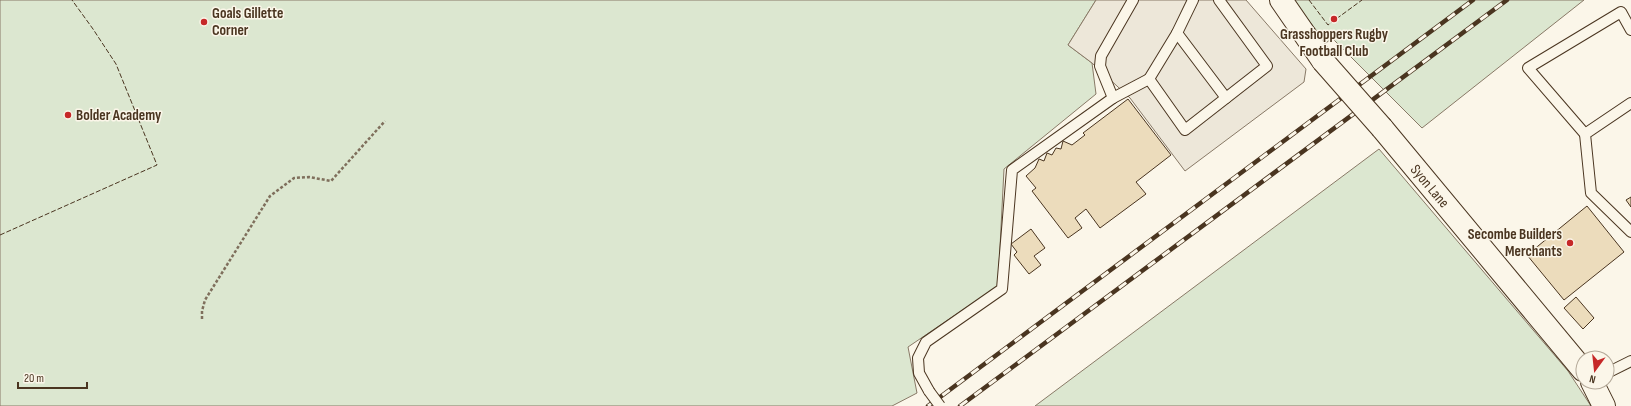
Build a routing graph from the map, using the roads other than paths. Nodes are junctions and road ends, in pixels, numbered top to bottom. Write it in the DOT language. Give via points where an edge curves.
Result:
graph roads {
  1 [pos="1134,0"];
  2 [pos="1193,0"];
  3 [pos="1219,0"];
  4 [pos="1280,0"];
  5 [pos="1631,30"];
  6 [pos="1178,33"];
  7 [pos="1149,79"];
  8 [pos="1113,98"];
  9 [pos="1226,98"];
  10 [pos="1631,103"];
  11 [pos="1585,134"];
  12 [pos="1631,232"];
  13 [pos="1575,360"];
  14 [pos="1631,360"];
  15 [pos="1615,369"];
  16 [pos="1596,390"];
  17 [pos="940,406"];
  18 [pos="1604,406"];
  1 -- 8 [label="lane" via="1101,56 1100,66"];
  2 -- 6 [label="lane"];
  3 -- 9 [label="lane" via="1267,66"];
  4 -- 13 [label="main road, Syon Lane, bridge" via="1324,61"];
  5 -- 11 [label="lane" via="1621,12 1528,68"];
  6 -- 7 [label="lane"];
  6 -- 9 [label="lane"];
  7 -- 8 [label="lane"];
  7 -- 9 [label="lane" via="1185,130"];
  8 -- 17 [label="lane, bridge" via="1012,170 1002,289 926,342 918,358 918,372"];
  10 -- 11 [label="lane"];
  11 -- 12 [label="lane" via="1591,193"];
  14 -- 15 [label="lane"];
  16 -- 18 [label="main road"];
}
